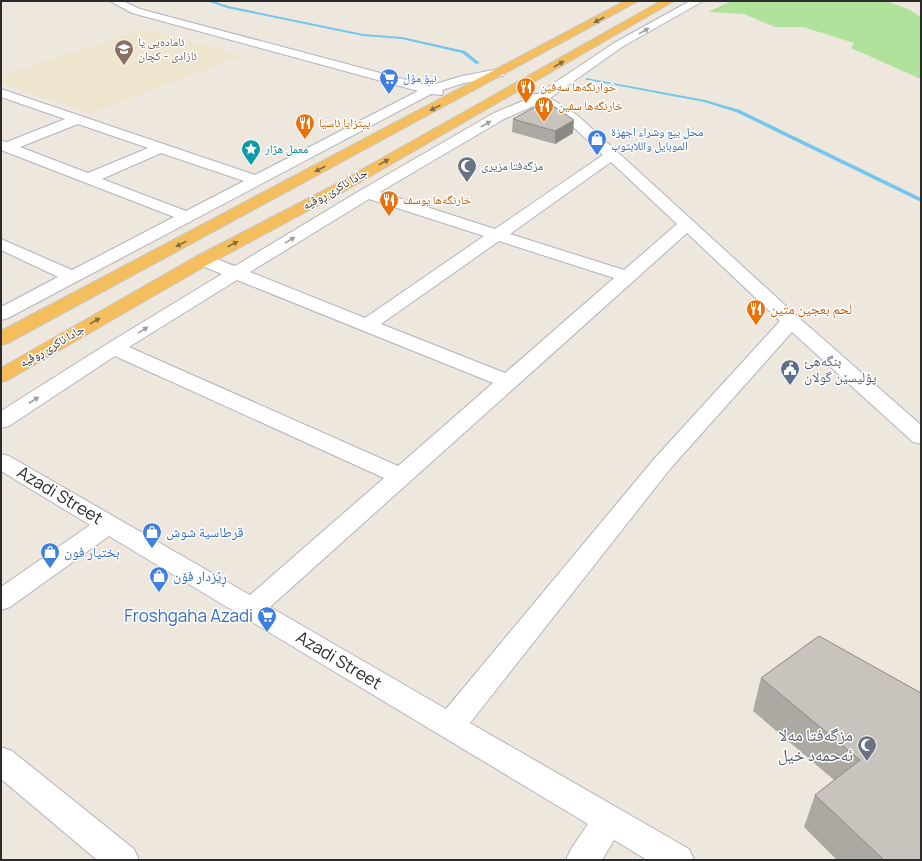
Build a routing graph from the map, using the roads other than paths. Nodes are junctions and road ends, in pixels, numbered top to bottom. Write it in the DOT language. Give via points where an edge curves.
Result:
graph roads {
  1 [pos="115,1"];
  2 [pos="633,1"];
  3 [pos="669,1"];
  4 [pos="698,1"];
  5 [pos="499,73"];
  6 [pos="534,79"];
  7 [pos="430,90"];
  8 [pos="2,94"];
  9 [pos="504,95"];
  10 [pos="455,97"];
  11 [pos="541,98"];
  12 [pos="78,119"];
  13 [pos="4,146"];
  14 [pos="160,148"];
  15 [pos="612,155"];
  16 [pos="88,179"];
  17 [pos="258,182"];
  18 [pos="367,193"];
  19 [pos="188,217"];
  20 [pos="687,224"];
  21 [pos="496,236"];
  22 [pos="1,244"];
  23 [pos="203,260"];
  24 [pos="235,273"];
  25 [pos="73,277"];
  26 [pos="628,277"];
  27 [pos="1,314"];
  28 [pos="792,321"];
  29 [pos="366,326"];
  30 [pos="1,339"];
  31 [pos="114,348"];
  32 [pos="1,376"];
  33 [pos="508,382"];
  34 [pos="1,421"];
  35 [pos="921,437"];
  36 [pos="1,461"];
  37 [pos="401,477"];
  38 [pos="108,524"];
  39 [pos="1,600"];
  40 [pos="252,608"];
  41 [pos="450,726"];
  42 [pos="1,760"];
  43 [pos="609,820"];
  44 [pos="122,860"];
  45 [pos="583,860"];
  46 [pos="677,860"];
  1 -- 7 [label="street" via="136,11"];
  2 -- 5 [label="highway, جادا ئاکرێ ڕوڤیە, one-way"];
  6 -- 3 [label="highway, جادا ئاکرێ ڕوڤیە, one-way"];
  11 -- 4 [label="street, one-way" via="618,45"];
  5 -- 7 [label="street" via="462,80"];
  5 -- 10 [label="highway, جادا ئاکرێ ڕوڤیە"];
  6 -- 9 [label="highway, جادا ئاکرێ ڕوڤیە"];
  6 -- 11 [label="street"];
  7 -- 10 [label="street"];
  7 -- 17 [label="street"];
  8 -- 12 [label="street"];
  9 -- 11 [label="street"];
  23 -- 9 [label="highway, جادا ئاکرێ ڕوڤیە, one-way" via="343,186"];
  10 -- 30 [label="highway, جادا ئاکرێ ڕوڤیە, one-way"];
  11 -- 15 [label="street" via="572,118"];
  18 -- 11 [label="street, one-way" via="499,116"];
  12 -- 13 [label="street"];
  12 -- 14 [label="street"];
  13 -- 16 [label="street"];
  14 -- 16 [label="street"];
  14 -- 17 [label="street"];
  15 -- 20 [label="street"];
  15 -- 21 [label="street"];
  16 -- 19 [label="street"];
  17 -- 19 [label="street"];
  18 -- 21 [label="street"];
  24 -- 18 [label="street, one-way"];
  19 -- 25 [label="street"];
  20 -- 26 [label="street"];
  20 -- 28 [label="street"];
  21 -- 26 [label="street"];
  21 -- 29 [label="street"];
  22 -- 25 [label="street"];
  23 -- 24 [label="street"];
  32 -- 23 [label="highway, جادا ئاکرێ ڕوڤیە, one-way"];
  24 -- 29 [label="street"];
  31 -- 24 [label="street, one-way"];
  25 -- 27 [label="street"];
  26 -- 33 [label="street"];
  28 -- 35 [label="street"];
  28 -- 41 [label="street" via="662,464"];
  29 -- 33 [label="street"];
  34 -- 31 [label="street, one-way"];
  31 -- 37 [label="street"];
  33 -- 37 [label="street"];
  36 -- 38 [label="street, Azadi Street"];
  37 -- 40 [label="street"];
  38 -- 39 [label="street"];
  38 -- 40 [label="street, Azadi Street"];
  40 -- 41 [label="street, Azadi Street"];
  41 -- 43 [label="street, Azadi Street"];
  42 -- 44 [label="street"];
  43 -- 45 [label="street"];
  43 -- 46 [label="street, Azadi Street"];
}
